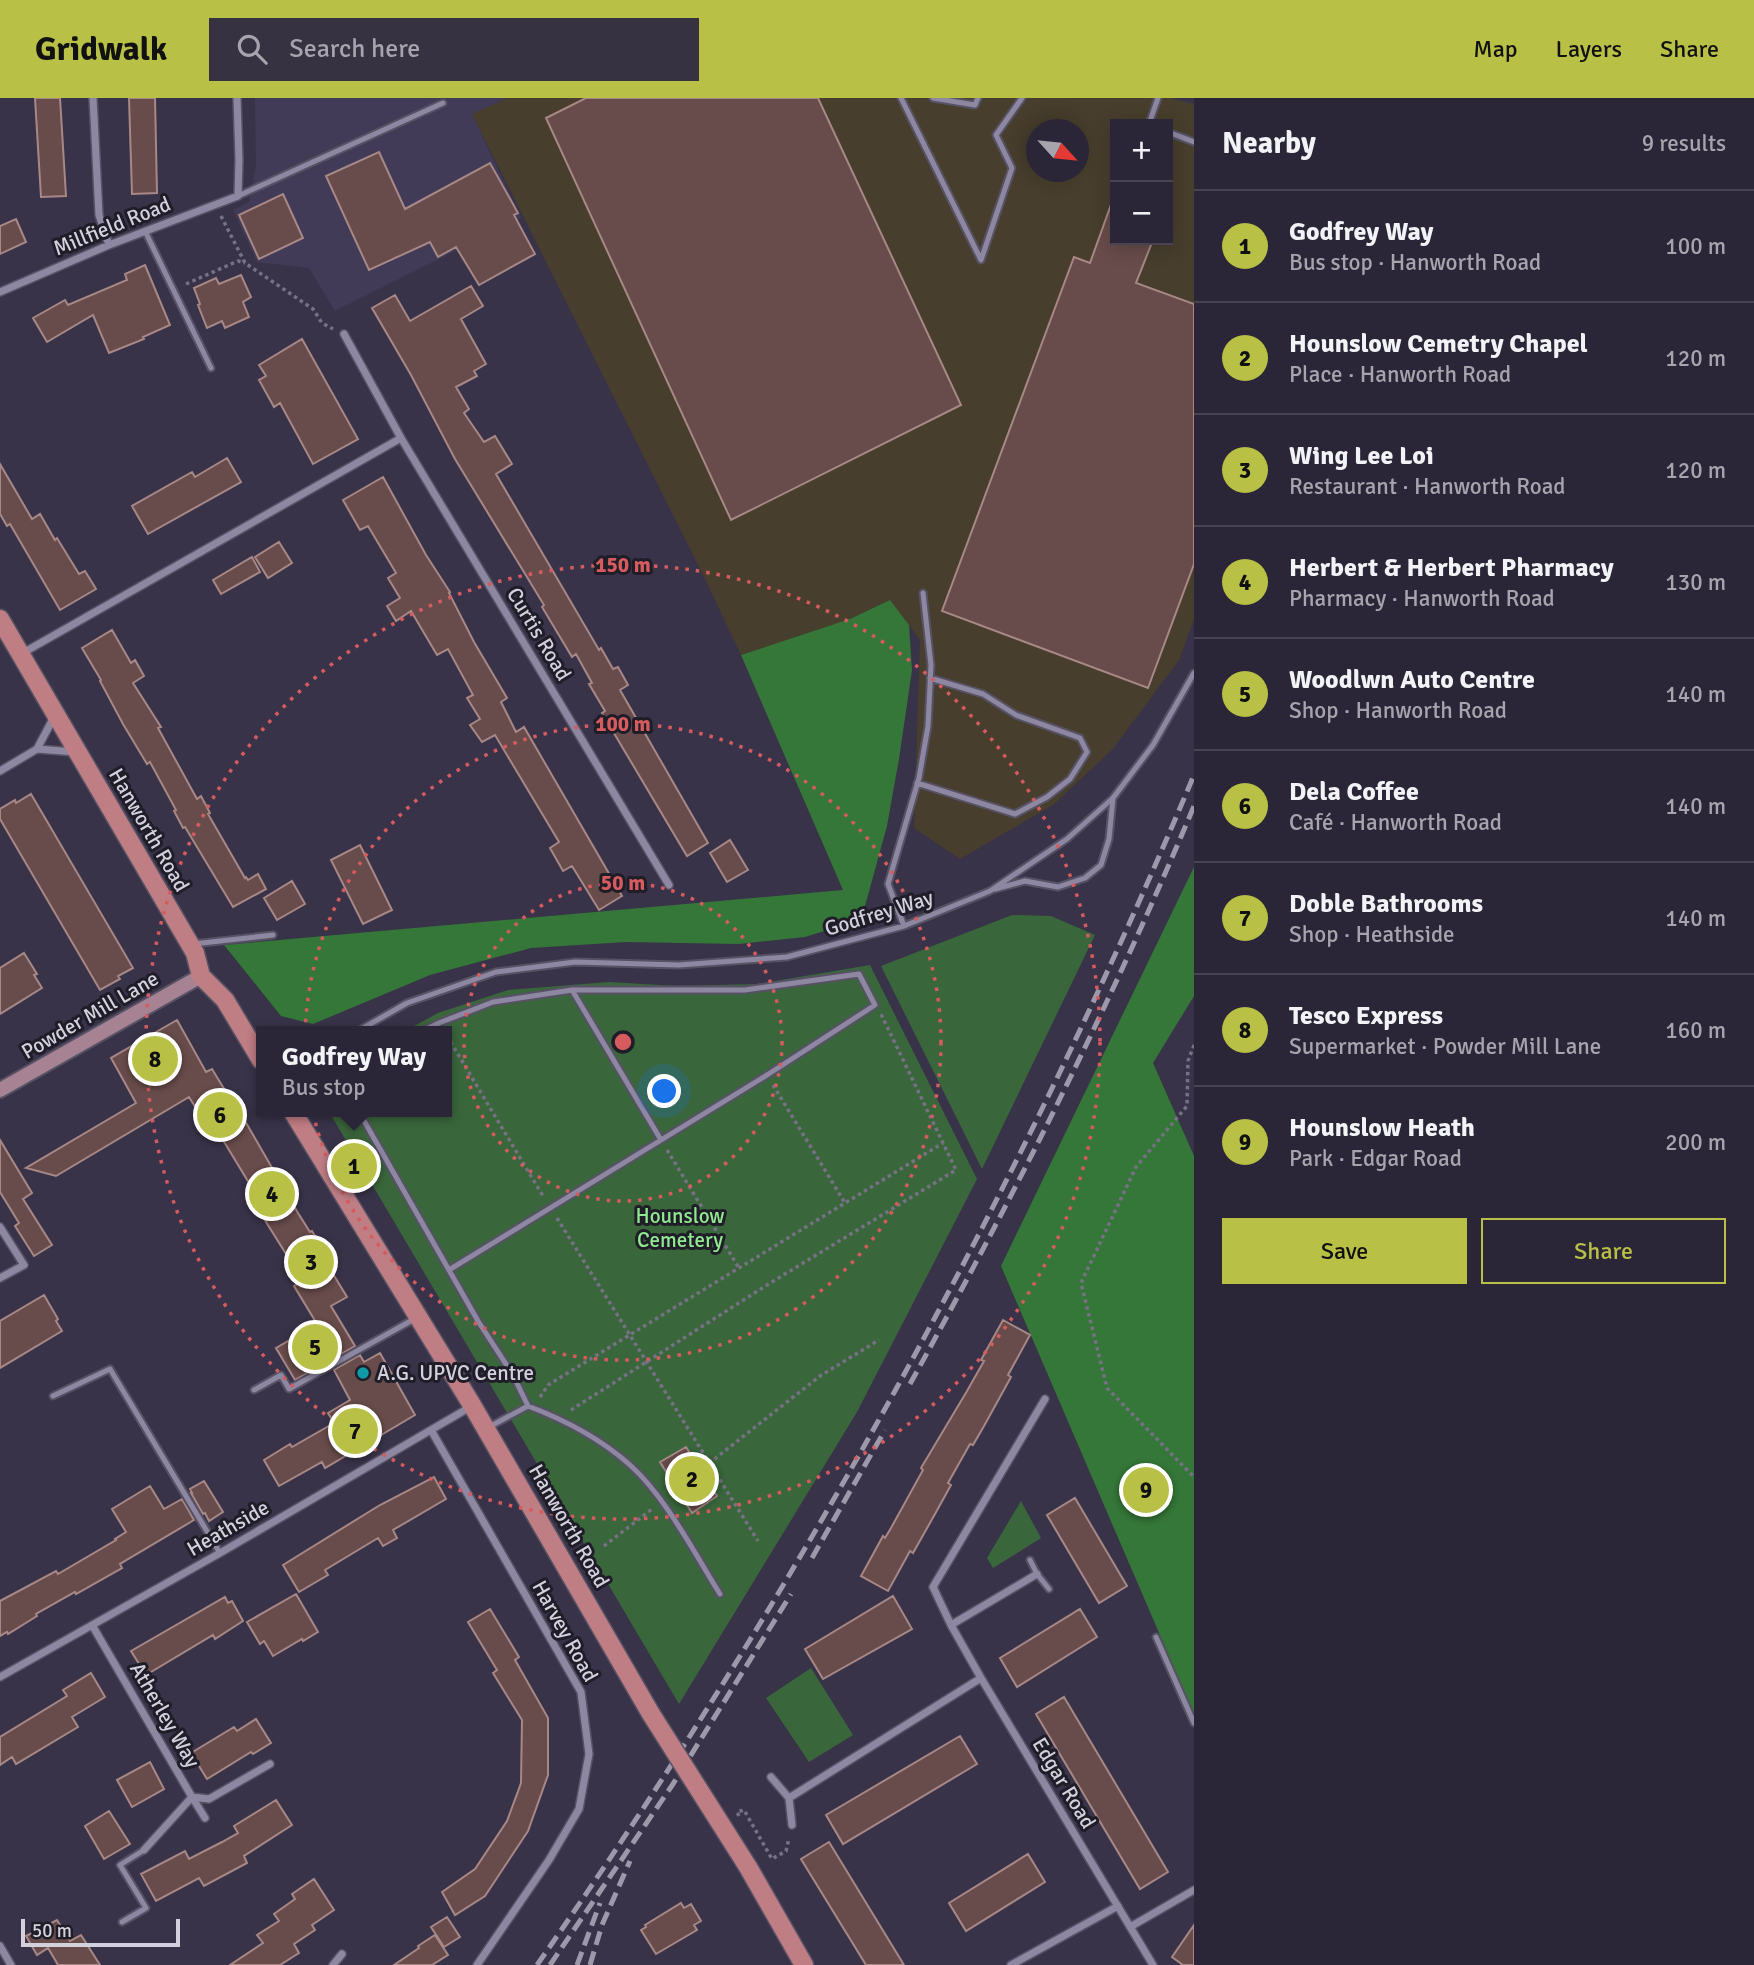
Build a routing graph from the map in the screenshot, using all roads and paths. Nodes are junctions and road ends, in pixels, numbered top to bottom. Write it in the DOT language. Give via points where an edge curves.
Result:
graph roads {
  1 [pos="93,98"];
  2 [pos="237,98"];
  3 [pos="901,98"];
  4 [pos="933,98"];
  5 [pos="978,98"];
  6 [pos="1022,98"];
  7 [pos="1158,98"];
  8 [pos="443,103"];
  9 [pos="1151,119"];
  10 [pos="1173,134"];
  11 [pos="1194,142"];
  12 [pos="238,196"];
  13 [pos="214,204"];
  14 [pos="145,231"];
  15 [pos="109,245"];
  16 [pos="245,263"];
  17 [pos="173,290"];
  18 [pos="0,292"];
  19 [pos="344,334"];
  20 [pos="211,368"];
  21 [pos="401,438"];
  22 [pos="923,593"];
  23 [pos="0,620"];
  24 [pos="21,654"];
  25 [pos="1194,673"];
  26 [pos="930,678"];
  27 [pos="56,715"];
  28 [pos="37,749"];
  29 [pos="78,752"];
  30 [pos="0,771"];
  31 [pos="917,783"];
  32 [pos="1113,798"];
  33 [pos="669,885"];
  34 [pos="990,891"];
  35 [pos="904,926"];
  36 [pos="273,934"];
  37 [pos="190,945"];
  38 [pos="201,976"];
  39 [pos="572,990"];
  40 [pos="875,1005"];
  41 [pos="367,1026"];
  42 [pos="433,1026"];
  43 [pos="452,1044"];
  44 [pos="1194,1045"];
  45 [pos="256,1052"];
  46 [pos="767,1075"];
  47 [pos="0,1090"];
  48 [pos="296,1117"];
  49 [pos="362,1117"];
  50 [pos="661,1140"];
  51 [pos="943,1143"];
  52 [pos="845,1203"];
  53 [pos="550,1208"];
  54 [pos="0,1227"];
  55 [pos="739,1268"];
  56 [pos="449,1270"];
  57 [pos="0,1279"];
  58 [pos="419,1316"];
  59 [pos="629,1335"];
  60 [pos="879,1340"];
  61 [pos="646,1361"];
  62 [pos="254,1390"];
  63 [pos="53,1396"];
  64 [pos="1045,1399"];
  65 [pos="472,1405"];
  66 [pos="530,1407"];
  67 [pos="558,1418"];
  68 [pos="486,1428"];
  69 [pos="431,1430"];
  70 [pos="709,1463"];
  71 [pos="698,1472"];
  72 [pos="1194,1477"];
  73 [pos="662,1502"];
  74 [pos="758,1541"];
  75 [pos="604,1546"];
  76 [pos="220,1553"];
  77 [pos="1030,1560"];
  78 [pos="1037,1574"];
  79 [pos="1049,1589"];
  80 [pos="720,1594"];
  81 [pos="92,1625"];
  82 [pos="951,1625"];
  83 [pos="1156,1637"];
  84 [pos="0,1678"];
  85 [pos="981,1678"];
  86 [pos="1194,1723"];
  87 [pos="270,1764"];
  88 [pos="771,1777"];
  89 [pos="192,1797"];
  90 [pos="789,1798"];
  91 [pos="205,1818"];
  92 [pos="744,1824"];
  93 [pos="792,1825"];
  94 [pos="144,1850"];
  95 [pos="1194,1889"];
  96 [pos="1118,1906"];
  97 [pos="122,1922"];
  98 [pos="1130,1927"];
  99 [pos="0,1946"];
  100 [pos="342,1954"];
  101 [pos="11,1965"];
  102 [pos="334,1965"];
  103 [pos="477,1965"];
  104 [pos="804,1965"];
  105 [pos="1011,1965"];
  106 [pos="1153,1965"];
  1 -- 15 [label="street" via="99,215"];
  2 -- 12 [label="street"];
  3 -- 6 [label="lane" via="981,260 1012,168 996,135"];
  4 -- 5 [label="lane" via="975,105"];
  7 -- 9 [label="lane"];
  8 -- 12 [label="lane"];
  10 -- 11 [label="lane"];
  12 -- 13 [label="street, Millfield Road"];
  13 -- 14 [label="street, Millfield Road"];
  13 -- 16 [label="path"];
  14 -- 15 [label="street, Millfield Road"];
  14 -- 17 [label="lane"];
  15 -- 18 [label="street, Millfield Road"];
  16 -- 17 [label="path" via="238,261"];
  16 -- 19 [label="path" via="313,309 322,323"];
  17 -- 20 [label="lane"];
  19 -- 21 [label="street, Curtis Road"];
  21 -- 24 [label="street"];
  21 -- 33 [label="street, Curtis Road"];
  22 -- 26 [label="lane"];
  23 -- 24 [label="main road, Hanworth Road"];
  24 -- 27 [label="main road, Hanworth Road"];
  25 -- 32 [label="lane, Godfrey Way" via="1153,745"];
  26 -- 31 [label="lane" via="928,726"];
  26 -- 31 [label="lane" via="983,694 1016,715 1080,738 1087,752 1070,779 1015,814"];
  27 -- 28 [label="street"];
  27 -- 29 [label="main road, Hanworth Road"];
  28 -- 29 [label="street"];
  28 -- 30 [label="street"];
  29 -- 37 [label="main road, Hanworth Road"];
  31 -- 35 [label="lane" via="888,884"];
  32 -- 34 [label="lane, Godfrey Way" via="1067,839"];
  32 -- 34 [label="lane" via="1101,865 1085,878 1059,887 1025,881"];
  34 -- 35 [label="lane, Godfrey Way"];
  35 -- 41 [label="lane, Godfrey Way" via="787,957 679,965 575,962 496,972 407,1003"];
  36 -- 37 [label="lane"];
  37 -- 38 [label="main road, Hanworth Road"];
  38 -- 45 [label="main road, Hanworth Road" via="225,1000"];
  38 -- 47 [label="street, Powder Mill Lane"];
  39 -- 40 [label="lane" via="745,990 859,974"];
  39 -- 42 [label="lane" via="493,1002"];
  39 -- 50 [label="lane"];
  40 -- 46 [label="lane"];
  40 -- 51 [label="path"];
  43 -- 53 [label="path"];
  44 -- 72 [label="path" via="1188,1061 1187,1106 1136,1167 1081,1283 1107,1388"];
  46 -- 50 [label="lane"];
  46 -- 52 [label="path"];
  48 -- 58 [label="main road, Hanworth Road"];
  49 -- 56 [label="lane"];
  50 -- 53 [label="lane"];
  50 -- 55 [label="path"];
  51 -- 52 [label="path"];
  51 -- 61 [label="path" via="956,1170"];
  52 -- 55 [label="path"];
  53 -- 56 [label="lane"];
  53 -- 59 [label="path"];
  54 -- 57 [label="street" via="24,1265"];
  55 -- 59 [label="path"];
  56 -- 66 [label="lane"];
  58 -- 62 [label="lane" via="289,1389 281,1375"];
  58 -- 65 [label="main road, Hanworth Road"];
  59 -- 61 [label="path"];
  59 -- 66 [label="path" via="548,1385"];
  60 -- 70 [label="path" via="821,1376"];
  61 -- 67 [label="path"];
  61 -- 70 [label="path"];
  63 -- 76 [label="lane" via="110,1369"];
  64 -- 82 [label="street, Edgar Road" via="933,1587"];
  65 -- 68 [label="main road, Hanworth Road"];
  65 -- 69 [label="street, Heathside"];
  66 -- 67 [label="lane"];
  66 -- 68 [label="lane"];
  67 -- 73 [label="lane" via="594,1437 631,1466"];
  68 -- 104 [label="main road, Hanworth Road, bridge" via="651,1714"];
  69 -- 76 [label="street, Heathside"];
  69 -- 103 [label="street, Harvey Road" via="581,1692 589,1754 579,1809"];
  70 -- 71 [label="path"];
  70 -- 74 [label="path"];
  73 -- 75 [label="path"];
  73 -- 80 [label="lane"];
  76 -- 81 [label="street, Heathside"];
  77 -- 78 [label="lane"];
  78 -- 79 [label="lane"];
  78 -- 82 [label="street"];
  81 -- 84 [label="street, Heathside"];
  81 -- 89 [label="street, Atherley Way"];
  82 -- 85 [label="street, Edgar Road"];
  83 -- 86 [label="lane"];
  85 -- 90 [label="street"];
  85 -- 96 [label="street, Edgar Road"];
  87 -- 89 [label="street" via="209,1799"];
  88 -- 90 [label="street"];
  89 -- 91 [label="street"];
  89 -- 94 [label="street, Atherley Way"];
  90 -- 93 [label="street"];
  92 -- 93 [label="path" via="737,1812 744,1810 772,1859 786,1851"];
  94 -- 97 [label="lane" via="120,1865 146,1908"];
  95 -- 98 [label="street"];
  96 -- 98 [label="street, Edgar Road"];
  96 -- 105 [label="street"];
  98 -- 106 [label="street, Edgar Road"];
  99 -- 101 [label="street"];
  100 -- 102 [label="street"];
}
